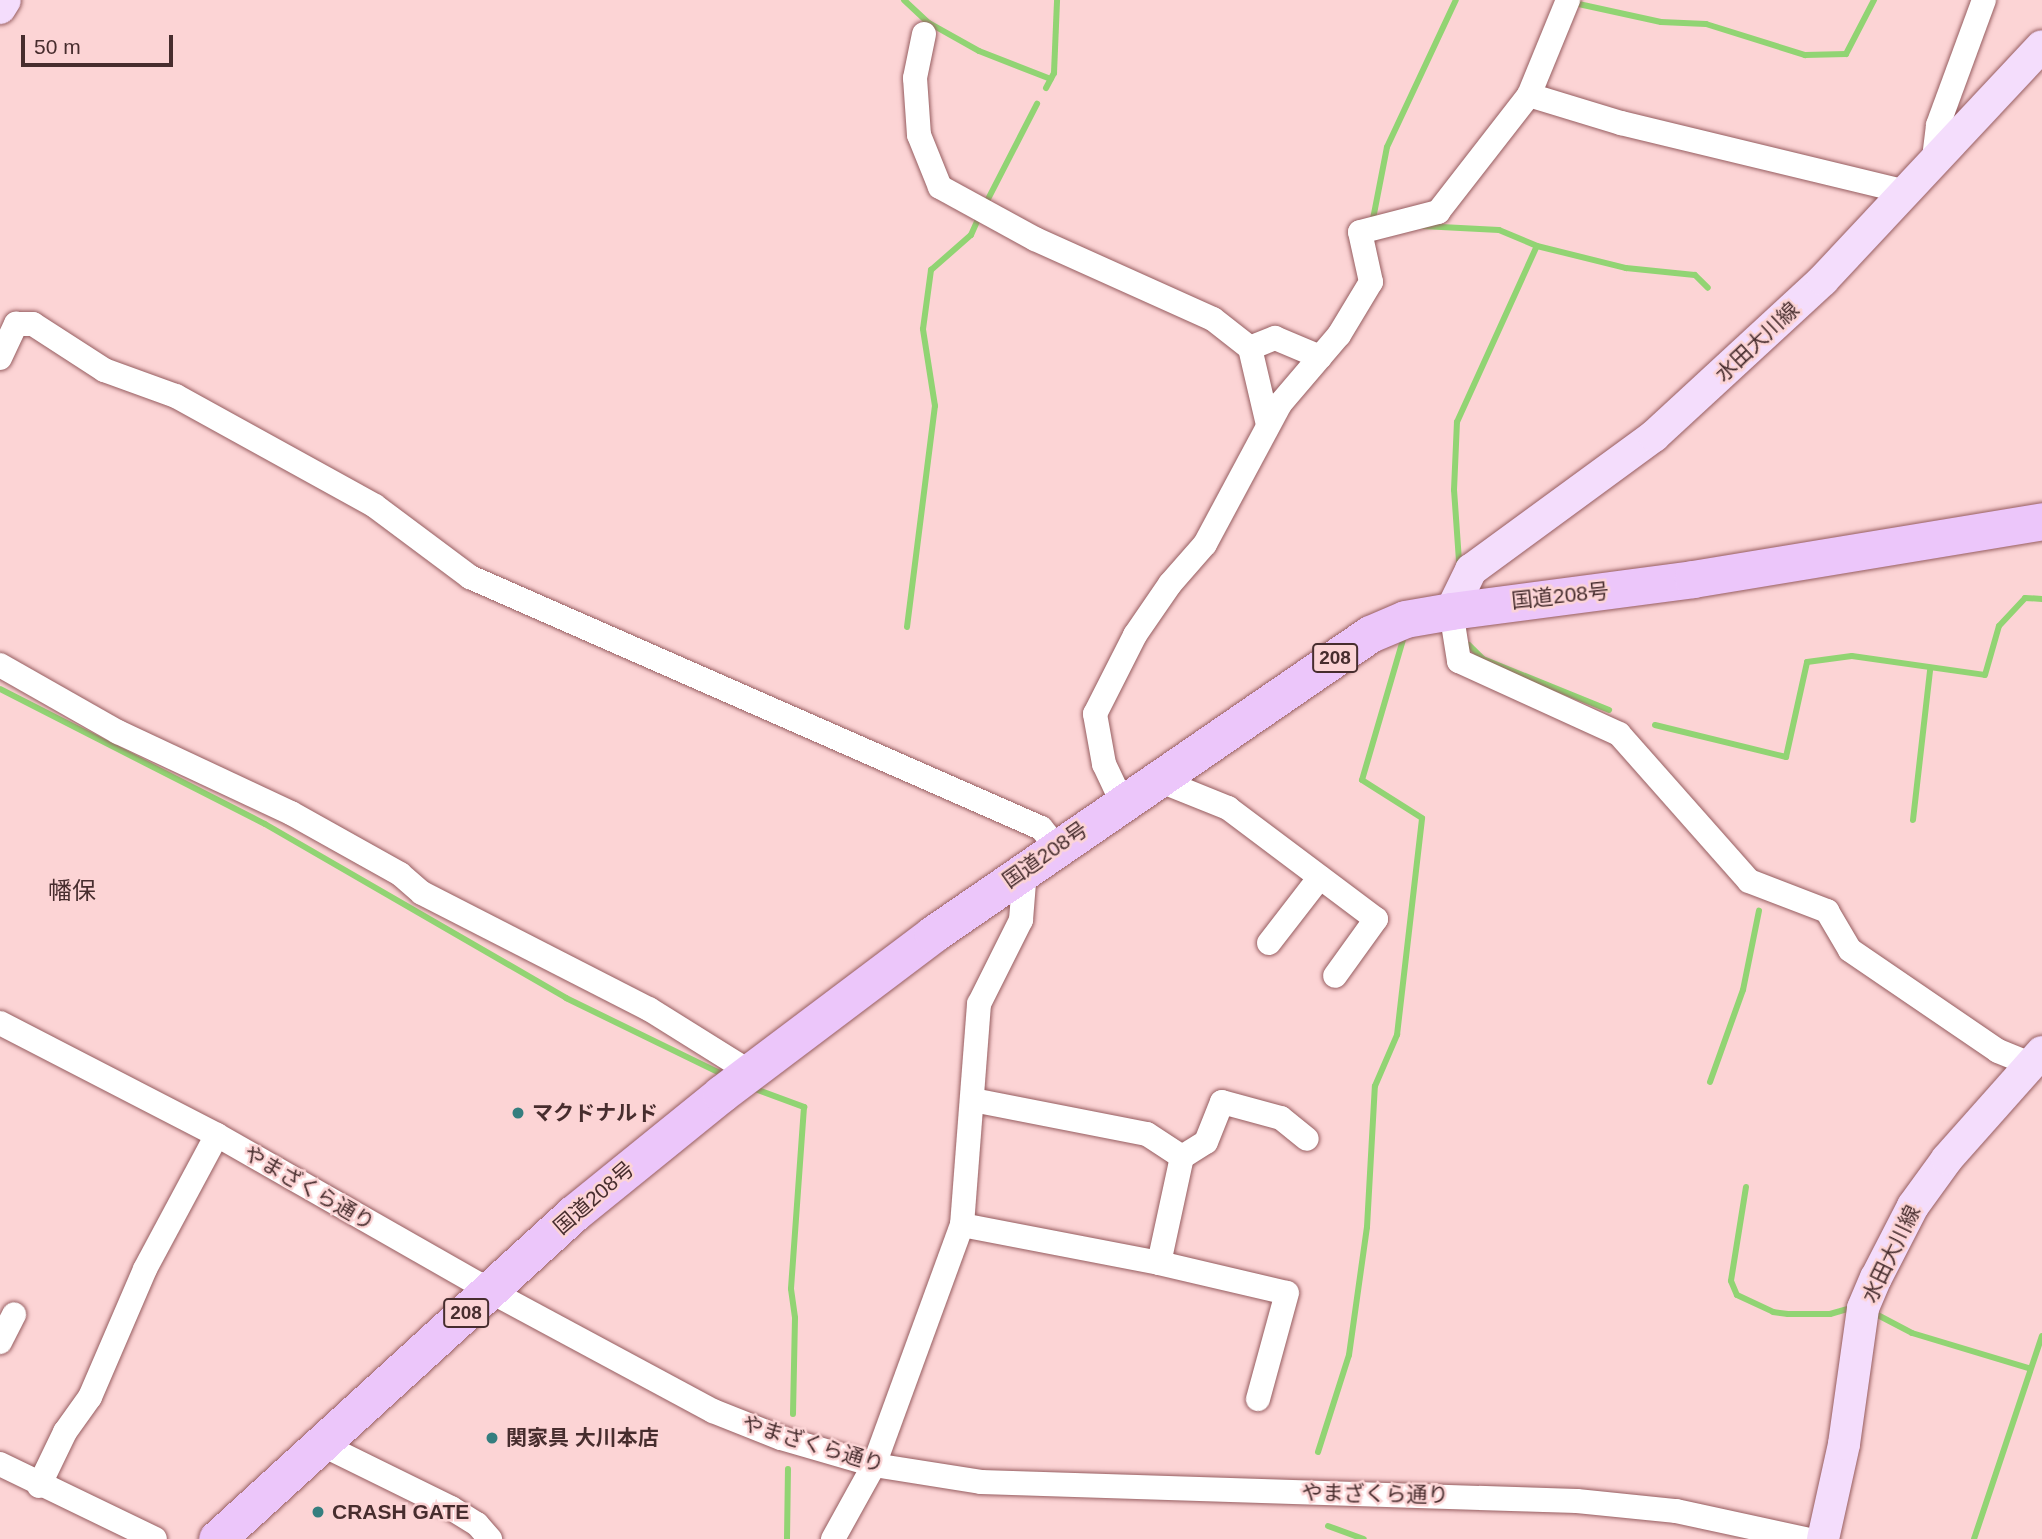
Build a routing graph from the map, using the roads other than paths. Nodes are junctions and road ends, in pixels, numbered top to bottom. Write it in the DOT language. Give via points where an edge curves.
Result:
graph roads {
  1 [pos="5,0"];
  2 [pos="1568,0"];
  3 [pos="1984,0"];
  4 [pos="0,8"];
  5 [pos="924,34"];
  6 [pos="2042,46"];
  7 [pos="1529,95"];
  8 [pos="1934,158"];
  9 [pos="1902,191"];
  10 [pos="1250,348"];
  11 [pos="1320,357"];
  12 [pos="0,358"];
  13 [pos="1268,425"];
  14 [pos="2042,521"];
  15 [pos="1451,611"];
  16 [pos="0,665"];
  17 [pos="1156,779"];
  18 [pos="1122,802"];
  19 [pos="1057,847"];
  20 [pos="1025,870"];
  21 [pos="1320,877"];
  22 [pos="1269,943"];
  23 [pos="1335,976"];
  24 [pos="0,1023"];
  25 [pos="2036,1058"];
  26 [pos="739,1081"];
  27 [pos="973,1100"];
  28 [pos="217,1135"];
  29 [pos="1307,1139"];
  30 [pos="1182,1157"];
  31 [pos="962,1225"];
  32 [pos="1159,1263"];
  33 [pos="490,1291"];
  34 [pos="14,1314"];
  35 [pos="0,1342"];
  36 [pos="1258,1399"];
  37 [pos="321,1444"];
  38 [pos="0,1464"];
  39 [pos="874,1465"];
  40 [pos="38,1486"];
  41 [pos="155,1539"];
  42 [pos="217,1539"];
  43 [pos="490,1539"];
  44 [pos="833,1539"];
  45 [pos="1806,1539"];
  46 [pos="1823,1539"];
  1 -- 4 [label="main road"];
  2 -- 7 [label="street"];
  3 -- 8 [label="street" via="1946,101"];
  5 -- 10 [label="street" via="915,78 919,135 940,187 1213,319"];
  6 -- 8 [label="main road, 水田大川線"];
  7 -- 9 [label="street" via="1621,123"];
  7 -- 11 [label="street" via="1438,212 1360,232 1371,282"];
  8 -- 9 [label="main road, 水田大川線"];
  9 -- 15 [label="main road, 水田大川線" via="1823,280 1654,436 1471,570"];
  10 -- 11 [label="street" via="1275,338"];
  10 -- 13 [label="street"];
  11 -- 13 [label="street"];
  12 -- 19 [label="street" via="16,324 33,324 104,370 176,396 375,506 470,577 1041,828"];
  13 -- 18 [label="street" via="1205,544 1135,635 1095,714 1104,764"];
  14 -- 15 [label="highway, 国道208号 / 208" via="1693,579"];
  15 -- 17 [label="highway, 国道208号 / 208" via="1405,619 1370,634"];
  15 -- 25 [label="street" via="1459,661 1619,734 1749,881 1827,911 1850,950 1998,1051"];
  16 -- 26 [label="street" via="118,732 291,813 400,874 422,893 649,1009"];
  17 -- 18 [label="highway, 国道208号 / 208"];
  17 -- 21 [label="street" via="1228,808"];
  18 -- 19 [label="highway, 国道208号 / 208"];
  19 -- 20 [label="highway, 国道208号 / 208"];
  20 -- 26 [label="highway, 国道208号 / 208"];
  20 -- 27 [label="street" via="1021,920 979,1004"];
  21 -- 22 [label="street"];
  21 -- 23 [label="street" via="1376,919"];
  24 -- 28 [label="street, やまざくら通り"];
  25 -- 46 [label="main road, 水田大川線" via="1947,1159 1913,1206 1875,1278 1863,1308 1844,1444"];
  26 -- 33 [label="highway, 国道208号 / 208" via="584,1205"];
  27 -- 30 [label="street" via="1147,1134"];
  27 -- 31 [label="street"];
  28 -- 33 [label="street, やまざくら通り"];
  28 -- 40 [label="street" via="145,1269 90,1397 65,1432"];
  29 -- 30 [label="street" via="1281,1118 1222,1102 1206,1142"];
  30 -- 32 [label="street"];
  31 -- 32 [label="street"];
  31 -- 39 [label="street"];
  32 -- 36 [label="street" via="1287,1293"];
  33 -- 37 [label="highway, 国道208号 / 208"];
  33 -- 39 [label="street, やまざくら通り" via="713,1411 781,1438"];
  34 -- 35 [label="street"];
  37 -- 42 [label="highway, 国道208号 / 208"];
  37 -- 43 [label="street" via="451,1508 477,1524"];
  38 -- 40 [label="street"];
  39 -- 44 [label="street"];
  39 -- 45 [label="street, やまざくら通り" via="981,1482 1577,1501 1676,1511"];
  40 -- 41 [label="street"];
}
